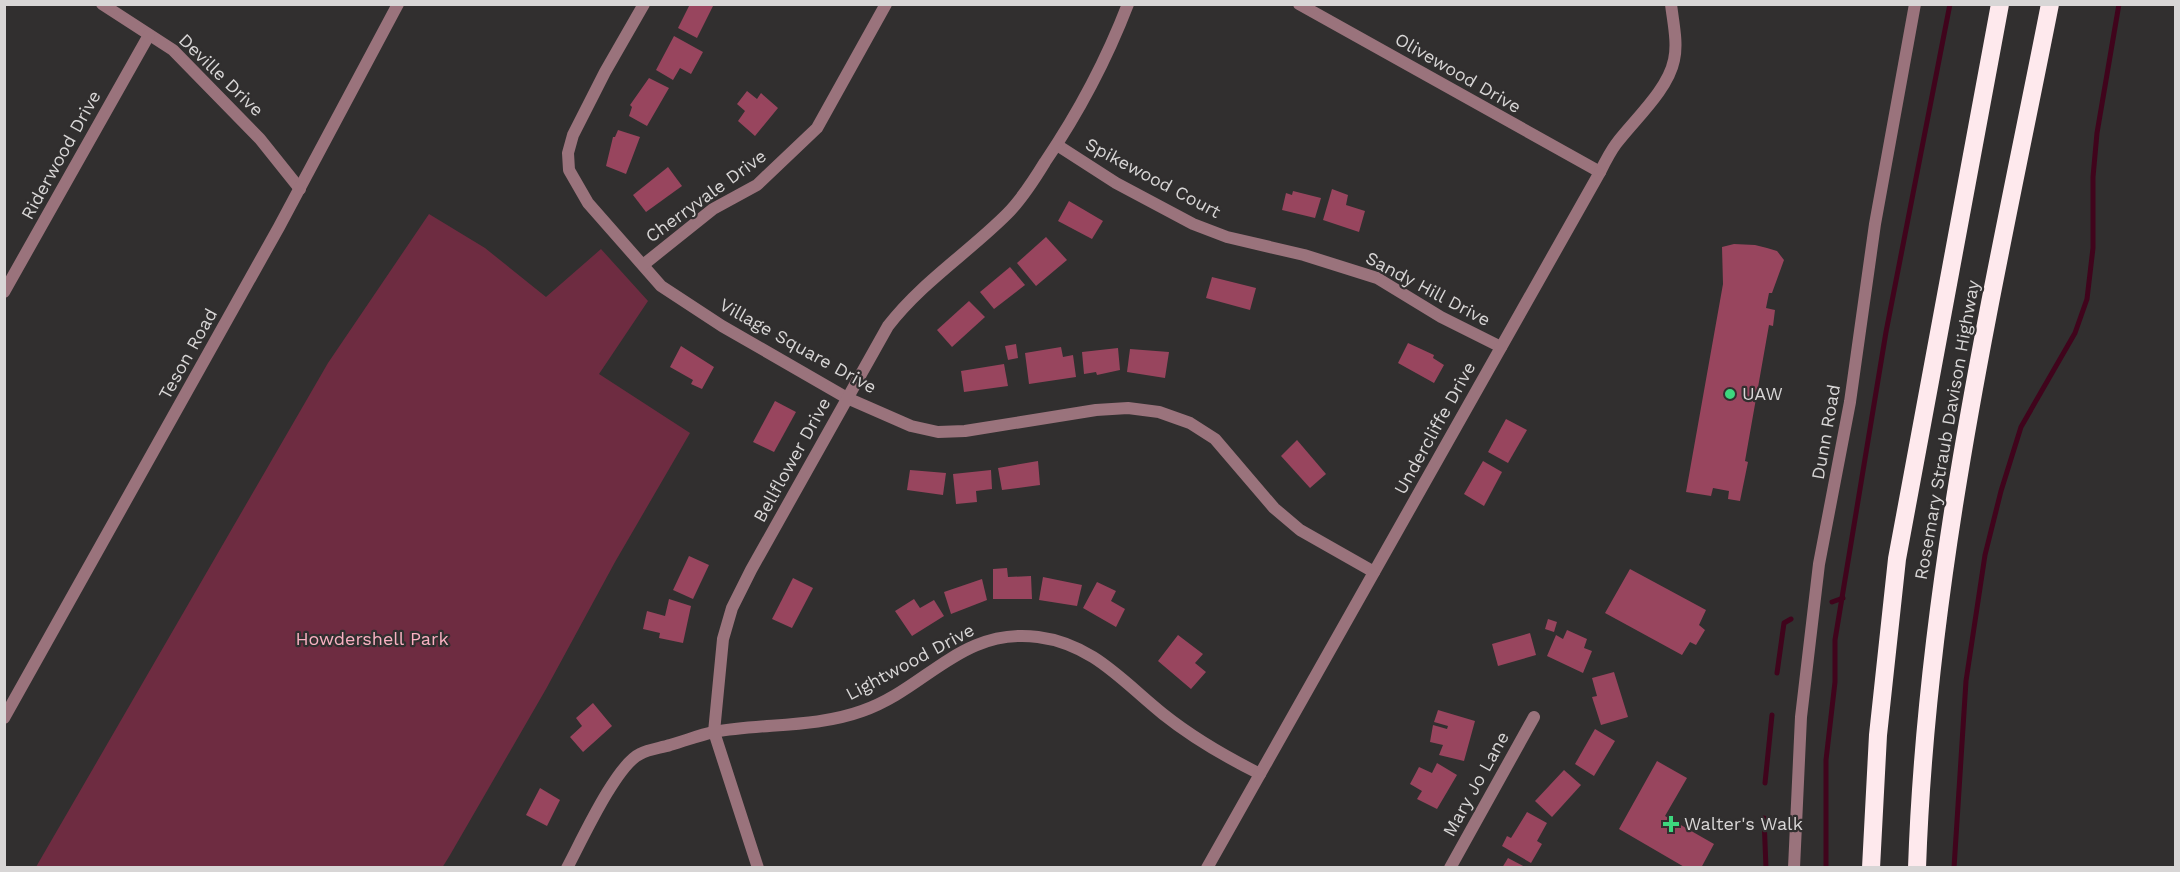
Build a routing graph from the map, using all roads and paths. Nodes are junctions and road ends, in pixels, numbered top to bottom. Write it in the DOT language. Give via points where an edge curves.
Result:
graph roads {
  1 [pos="102,4"];
  2 [pos="644,4"];
  3 [pos="886,4"];
  4 [pos="1128,4"];
  5 [pos="1299,4"];
  6 [pos="1671,4"];
  7 [pos="1915,4"];
  8 [pos="2000,4"];
  9 [pos="2050,4"];
  10 [pos="392,8"];
  11 [pos="149,35"];
  12 [pos="1057,145"];
  13 [pos="1599,172"];
  14 [pos="300,189"];
  15 [pos="1304,255"];
  16 [pos="643,265"];
  17 [pos="4,292"];
  18 [pos="1501,347"];
  19 [pos="847,398"];
  20 [pos="1374,572"];
  21 [pos="1534,717"];
  22 [pos="4,718"];
  23 [pos="714,732"];
  24 [pos="1260,774"];
  25 [pos="567,867"];
  26 [pos="758,867"];
  27 [pos="1207,867"];
  28 [pos="1450,867"];
  29 [pos="1794,867"];
  30 [pos="1871,867"];
  31 [pos="1917,867"];
  1 -- 11 [label="street, Deville Drive"];
  2 -- 16 [label="street, Village Square Drive" via="605,72 568,153 569,170 577,186"];
  3 -- 16 [label="street, Cherryvale Drive" via="817,128 757,185 713,209"];
  4 -- 12 [label="street, Bellflower Drive" via="1097,76"];
  5 -- 13 [label="street, Olivewood Drive"];
  6 -- 13 [label="street, Undercliffe Drive" via="1674,61 1650,104 1616,144"];
  7 -- 29 [label="street, Dunn Road" via="1875,224 1850,402 1819,564 1801,717"];
  8 -- 30 [label="highway, Rosemary Straub Davison Highway" via="1897,559 1879,724"];
  9 -- 31 [label="highway, Rosemary Straub Davison Highway" via="1946,541 1925,716"];
  10 -- 14 [label="street, Teson Road"];
  11 -- 14 [label="street, Deville Drive" via="173,50 260,139"];
  11 -- 17 [label="street, Riderwood Drive"];
  12 -- 15 [label="street, Spikewood Court" via="1192,224 1227,237"];
  12 -- 19 [label="street, Bellflower Drive" via="1009,212 907,302 888,326"];
  13 -- 18 [label="street, Undercliffe Drive"];
  14 -- 22 [label="street, Teson Road"];
  15 -- 18 [label="street, Sandy Hill Drive" via="1377,278"];
  16 -- 19 [label="street, Village Square Drive" via="661,286 684,303"];
  18 -- 20 [label="street, Undercliffe Drive"];
  19 -- 20 [label="street, Village Square Drive" via="911,426 938,432 975,430 1096,410 1128,408 1159,412 1190,423 1215,439 1274,508 1300,530"];
  19 -- 23 [label="street, Bellflower Drive" via="732,608 718,670"];
  20 -- 24 [label="street, Undercliffe Drive"];
  21 -- 28 [label="street, Mary Jo Lane"];
  23 -- 24 [label="street, Lightwood Drive" via="836,718 864,711 977,643 1038,637 1090,654 1195,737"];
  23 -- 25 [label="street, Lightwood Drive" via="638,754 618,776"];
  23 -- 26 [label="street, Bellflower Drive"];
  24 -- 27 [label="street, Undercliffe Drive"];
}
